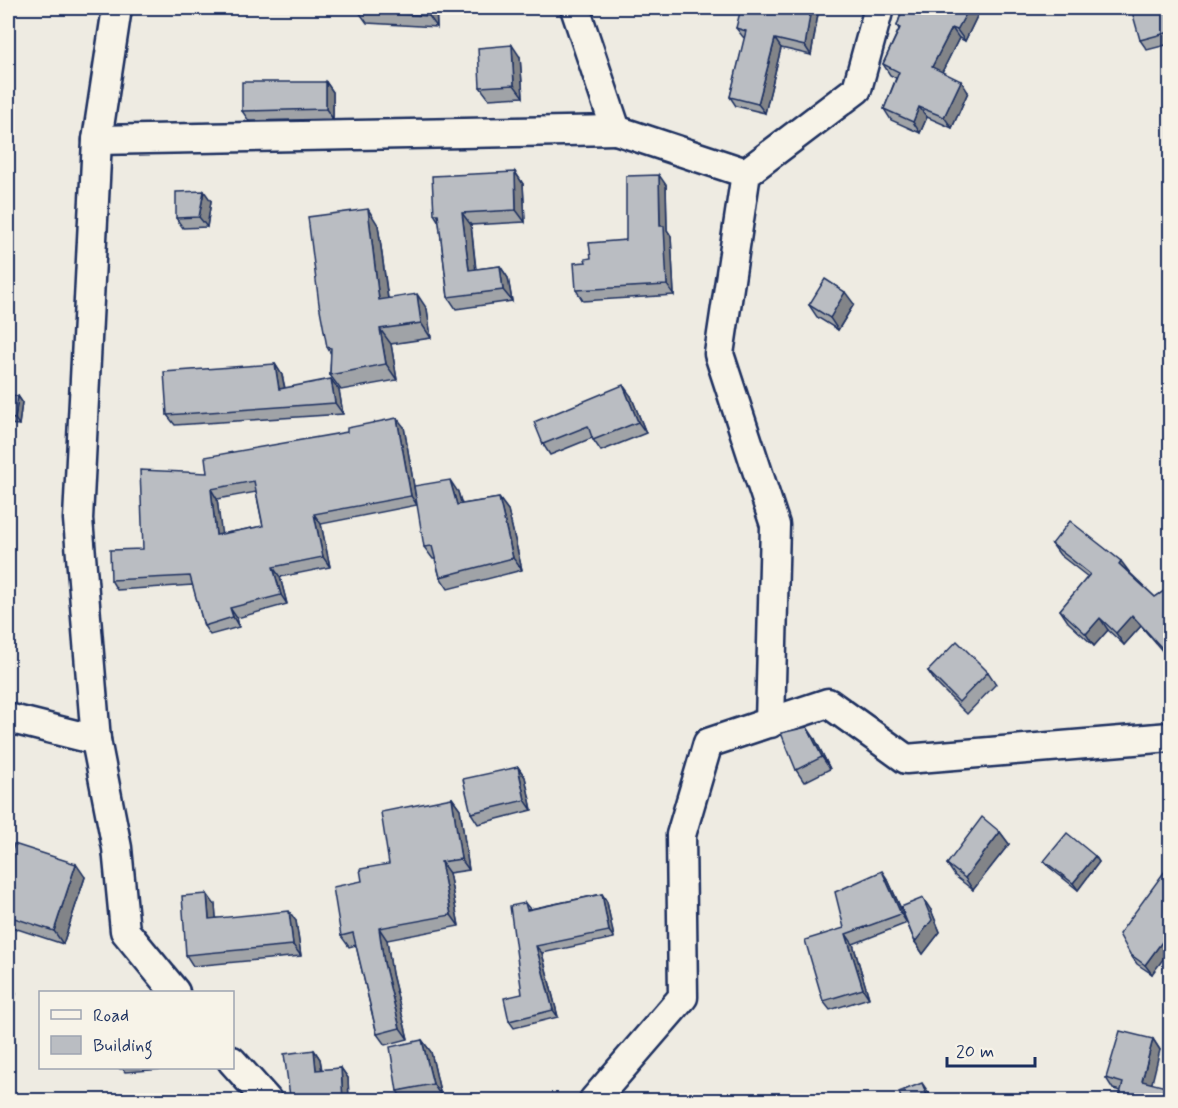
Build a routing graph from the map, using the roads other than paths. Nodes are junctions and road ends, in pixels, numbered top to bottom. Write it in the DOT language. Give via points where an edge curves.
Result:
graph roads {
  1 [pos="117,8"];
  2 [pos="574,8"];
  3 [pos="879,8"];
  4 [pos="616,130"];
  5 [pos="98,140"];
  6 [pos="746,174"];
  7 [pos="8,718"];
  8 [pos="770,723"];
  9 [pos="1170,737"];
  10 [pos="96,740"];
  11 [pos="173,991"];
  12 [pos="234,1064"];
  13 [pos="263,1100"];
  14 [pos="594,1101"];
  1 -- 5 [label="street"];
  2 -- 4 [label="street"];
  3 -- 6 [label="street" via="857,89"];
  4 -- 5 [label="street"];
  4 -- 6 [label="street"];
  5 -- 10 [label="street" via="78,519"];
  6 -- 8 [label="street" via="719,354 775,525"];
  7 -- 10 [label="street"];
  8 -- 9 [label="street" via="828,703 906,759"];
  8 -- 14 [label="street" via="708,743 681,835 683,997"];
  10 -- 11 [label="street" via="117,848 125,931"];
  12 -- 13 [label="street"];
}
